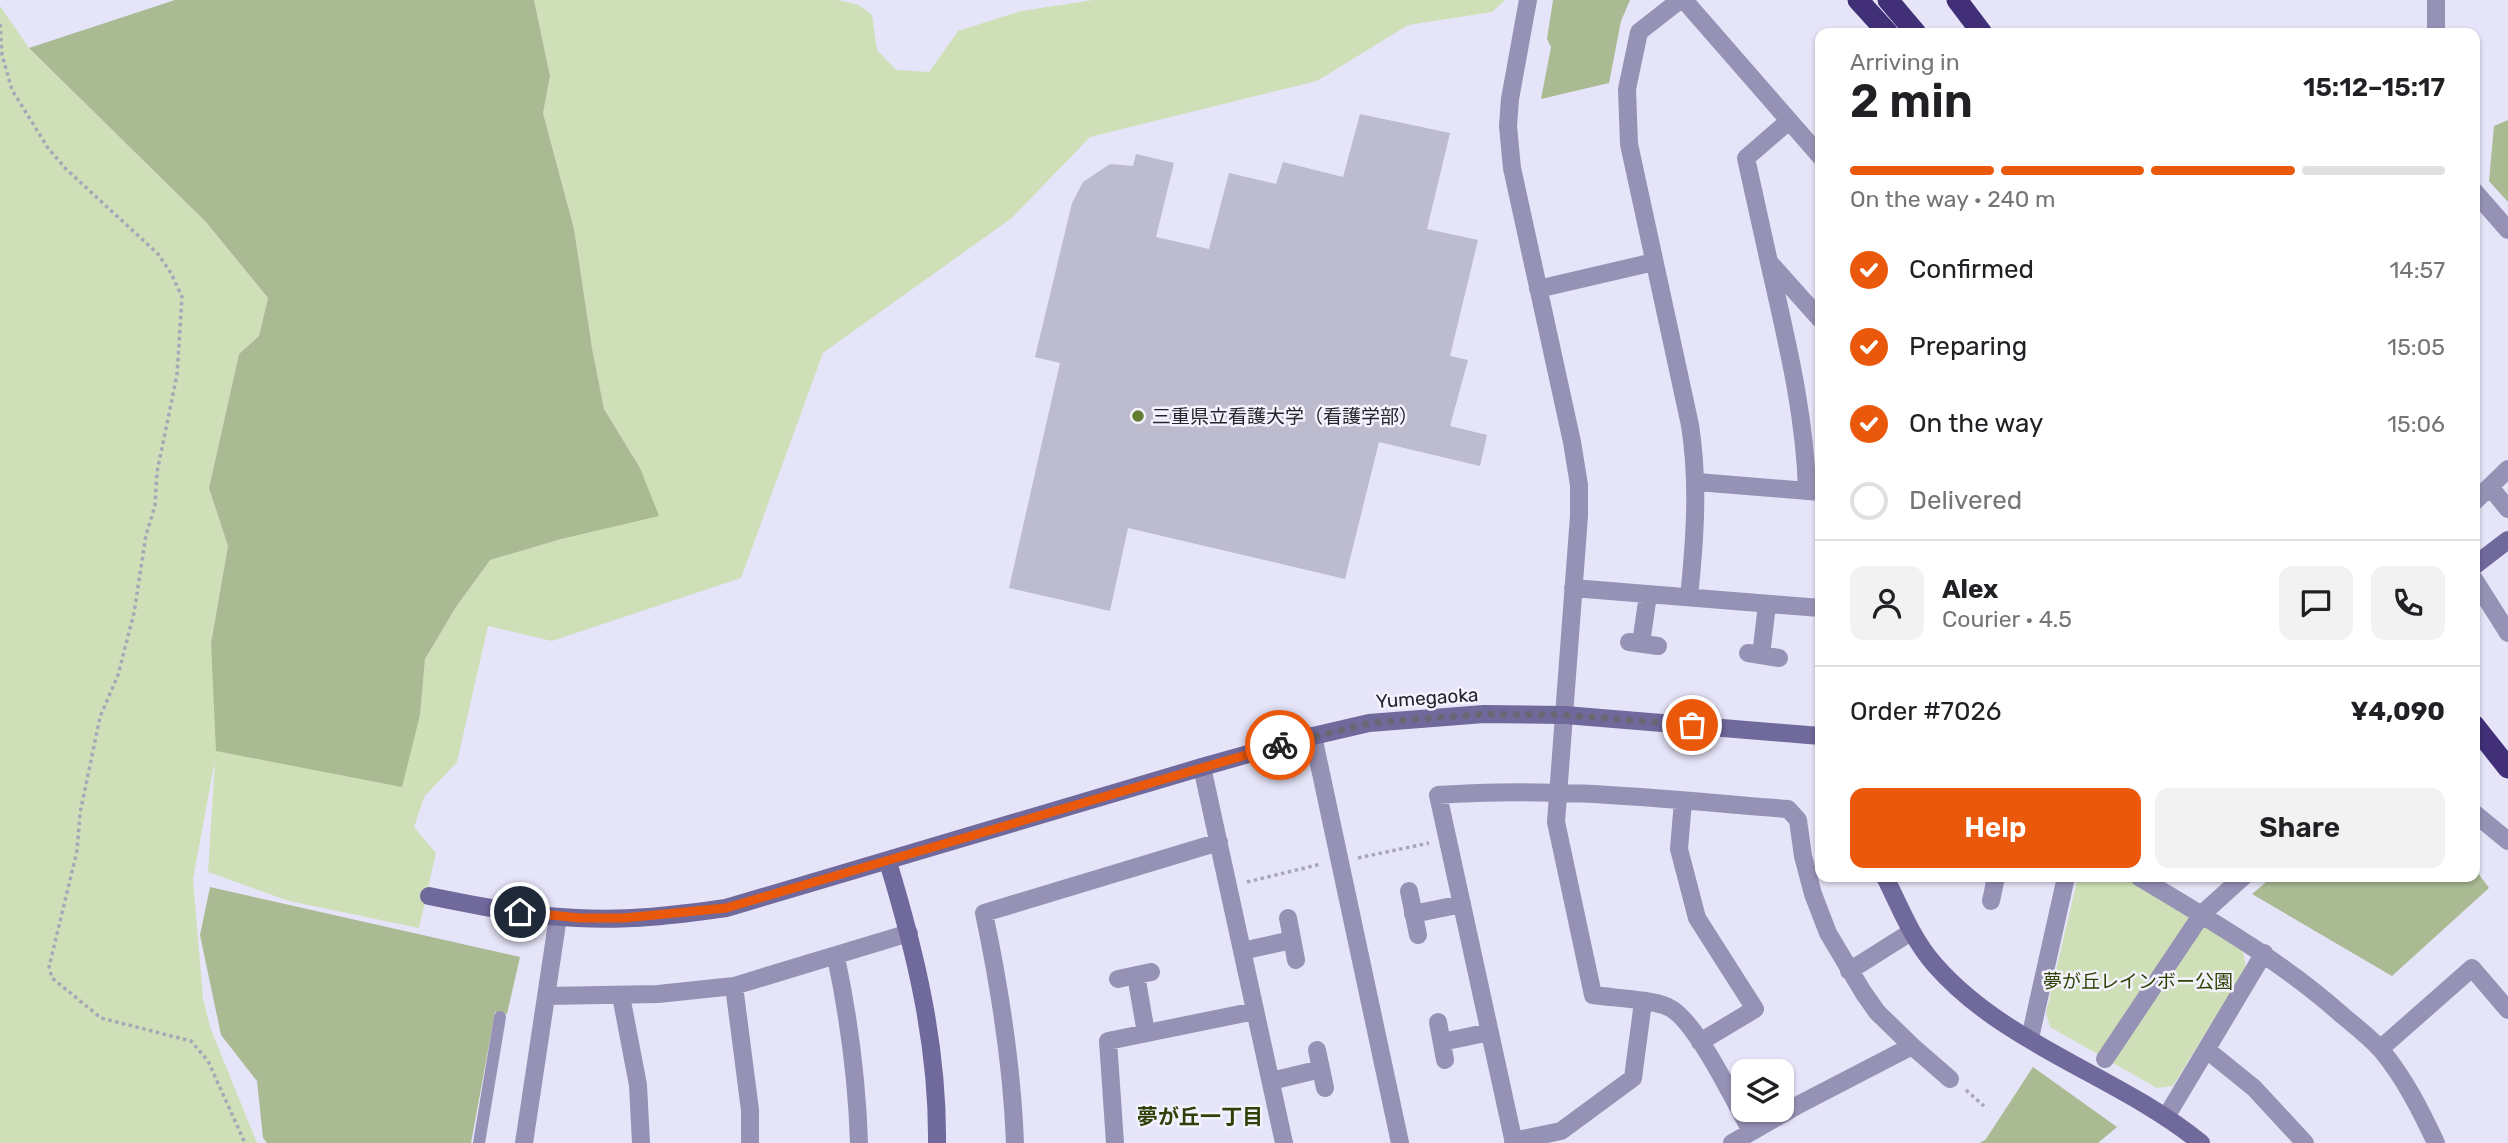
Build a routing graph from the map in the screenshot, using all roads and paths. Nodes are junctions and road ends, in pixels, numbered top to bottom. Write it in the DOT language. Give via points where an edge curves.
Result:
graph roads {
  1 [pos="1528,0"];
  2 [pos="1682,0"];
  3 [pos="1858,0"];
  4 [pos="1888,0"];
  5 [pos="1957,0"];
  6 [pos="2436,0"];
  7 [pos="0,24"];
  8 [pos="1883,28"];
  9 [pos="1912,28"];
  10 [pos="1978,28"];
  11 [pos="2436,28"];
  12 [pos="1789,121"];
  13 [pos="1815,150"];
  14 [pos="2480,198"];
  15 [pos="2508,230"];
  16 [pos="1654,262"];
  17 [pos="1769,262"];
  18 [pos="1538,289"];
  19 [pos="1815,313"];
  20 [pos="2508,469"];
  21 [pos="1696,482"];
  22 [pos="2490,487"];
  23 [pos="1814,491"];
  24 [pos="2480,496"];
  25 [pos="2508,509"];
  26 [pos="2508,540"];
  27 [pos="2480,561"];
  28 [pos="1573,588"];
  29 [pos="2480,589"];
  30 [pos="1648,595"];
  31 [pos="1689,597"];
  32 [pos="1767,605"];
  33 [pos="1815,608"];
  34 [pos="2508,633"];
  35 [pos="1643,644"];
  36 [pos="1763,655"];
  37 [pos="1565,715"];
  38 [pos="2480,733"];
  39 [pos="1313,736"];
  40 [pos="1815,736"];
  41 [pos="1202,767"];
  42 [pos="2508,768"];
  43 [pos="1558,791"];
  44 [pos="1683,801"];
  45 [pos="2480,818"];
  46 [pos="1448,839"];
  47 [pos="2508,841"];
  48 [pos="1219,842"];
  49 [pos="1339,861"];
  50 [pos="888,862"];
  51 [pos="1887,882"];
  52 [pos="1995,882"];
  53 [pos="2065,882"];
  54 [pos="2147,882"];
  55 [pos="2238,882"];
  56 [pos="1228,886"];
  57 [pos="1409,891"];
  58 [pos="429,896"];
  59 [pos="1991,901"];
  60 [pos="1462,904"];
  61 [pos="1413,914"];
  62 [pos="2202,915"];
  63 [pos="558,917"];
  64 [pos="1288,918"];
  65 [pos="1911,932"];
  66 [pos="909,933"];
  67 [pos="1418,935"];
  68 [pos="1292,940"];
  69 [pos="1242,951"];
  70 [pos="2264,953"];
  71 [pos="836,957"];
  72 [pos="1296,960"];
  73 [pos="1849,971"];
  74 [pos="1118,979"];
  75 [pos="734,986"];
  76 [pos="546,996"];
  77 [pos="621,996"];
  78 [pos="1643,1002"];
  79 [pos="2508,1010"];
  80 [pos="1255,1011"];
  81 [pos="500,1017"];
  82 [pos="1438,1021"];
  83 [pos="1490,1032"];
  84 [pos="1146,1033"];
  85 [pos="2029,1038"];
  86 [pos="1700,1042"];
  87 [pos="1912,1046"];
  88 [pos="2380,1049"];
  89 [pos="1317,1050"];
  90 [pos="2207,1050"];
  91 [pos="2105,1059"];
  92 [pos="1321,1069"];
  93 [pos="1950,1079"];
  94 [pos="1270,1081"];
  95 [pos="1325,1088"];
  96 [pos="1984,1106"];
  97 [pos="2166,1117"];
  98 [pos="1751,1131"];
  99 [pos="1514,1142"];
  100 [pos="245,1143"];
  101 [pos="479,1143"];
  102 [pos="524,1143"];
  103 [pos="641,1143"];
  104 [pos="750,1143"];
  105 [pos="859,1143"];
  106 [pos="937,1143"];
  107 [pos="1015,1143"];
  108 [pos="1115,1143"];
  109 [pos="1125,1143"];
  110 [pos="1284,1143"];
  111 [pos="1400,1143"];
  112 [pos="1732,1143"];
  113 [pos="2201,1143"];
  114 [pos="2305,1143"];
  115 [pos="2436,1143"];
  1 -- 18 [label="street" via="1508,126 1512,168"];
  2 -- 12 [label="street"];
  2 -- 16 [label="street" via="1639,32 1627,89 1629,144"];
  3 -- 8 [label="highway"];
  4 -- 9 [label="highway"];
  5 -- 10 [label="highway"];
  6 -- 11 [label="street"];
  7 -- 100 [label="path" via="2,55 12,90 48,148 158,254 183,297 177,375 134,613 118,675 100,717 80,813 77,852 49,967 52,978 101,1018 191,1041 208,1061"];
  12 -- 13 [label="street"];
  12 -- 17 [label="street" via="1746,158"];
  14 -- 15 [label="street"];
  16 -- 18 [label="street"];
  16 -- 21 [label="street" via="1690,425"];
  17 -- 19 [label="street"];
  17 -- 23 [label="street"];
  18 -- 28 [label="street" via="1579,485"];
  20 -- 22 [label="street"];
  21 -- 23 [label="street"];
  21 -- 31 [label="street"];
  22 -- 24 [label="street"];
  22 -- 25 [label="street"];
  26 -- 27 [label="street"];
  28 -- 30 [label="street"];
  28 -- 37 [label="street"];
  29 -- 34 [label="street"];
  30 -- 31 [label="street"];
  30 -- 35 [label="street"];
  31 -- 32 [label="street"];
  32 -- 33 [label="street"];
  32 -- 36 [label="street"];
  37 -- 39 [label="street, Yumegaoka" via="1484,714 1369,723"];
  37 -- 40 [label="street, Yumegaoka"];
  37 -- 43 [label="street"];
  38 -- 42 [label="highway"];
  39 -- 41 [label="street, Yumegaoka"];
  39 -- 49 [label="street"];
  41 -- 48 [label="street"];
  41 -- 50 [label="street, Yumegaoka"];
  43 -- 44 [label="street"];
  43 -- 46 [label="street" via="1438,795"];
  43 -- 78 [label="street" via="1556,822 1593,995"];
  44 -- 73 [label="street" via="1788,809 1798,820 1813,894"];
  44 -- 86 [label="street" via="1679,849 1697,918 1755,1009"];
  45 -- 47 [label="street"];
  46 -- 49 [label="path"];
  46 -- 60 [label="street"];
  48 -- 56 [label="street"];
  48 -- 107 [label="street" via="984,913 1009,1052"];
  49 -- 56 [label="path"];
  49 -- 111 [label="street"];
  50 -- 63 [label="street, Yumegaoka" via="726,908 664,916"];
  50 -- 66 [label="street"];
  51 -- 65 [label="street"];
  52 -- 59 [label="street"];
  53 -- 85 [label="street"];
  54 -- 62 [label="street"];
  55 -- 62 [label="street"];
  56 -- 69 [label="street"];
  57 -- 61 [label="street"];
  58 -- 63 [label="street, Yumegaoka"];
  60 -- 61 [label="street"];
  60 -- 83 [label="street"];
  61 -- 67 [label="street"];
  62 -- 70 [label="street"];
  62 -- 91 [label="street"];
  63 -- 76 [label="street"];
  64 -- 68 [label="street"];
  65 -- 73 [label="street"];
  65 -- 85 [label="street" via="1954,984"];
  66 -- 71 [label="street"];
  66 -- 106 [label="street" via="932,1052"];
  68 -- 69 [label="street"];
  68 -- 72 [label="street"];
  69 -- 80 [label="street"];
  70 -- 88 [label="street"];
  70 -- 90 [label="street"];
  71 -- 75 [label="street"];
  71 -- 105 [label="street" via="853,1052"];
  73 -- 87 [label="street" via="1877,1012"];
  74 -- 84 [label="street" via="1144,973"];
  75 -- 77 [label="street"];
  75 -- 104 [label="street"];
  76 -- 77 [label="street"];
  76 -- 102 [label="street"];
  77 -- 103 [label="street" via="638,1084"];
  78 -- 86 [label="street" via="1667,1006 1682,1017"];
  78 -- 99 [label="street" via="1633,1078 1561,1131"];
  79 -- 88 [label="street" via="2472,968"];
  80 -- 84 [label="street"];
  80 -- 94 [label="street"];
  81 -- 101 [label="lane"];
  82 -- 83 [label="street" via="1443,1051"];
  83 -- 99 [label="street"];
  84 -- 108 [label="street" via="1108,1041"];
  85 -- 97 [label="street"];
  86 -- 98 [label="street"];
  87 -- 93 [label="street"];
  87 -- 98 [label="street"];
  88 -- 115 [label="street" via="2411,1093"];
  89 -- 92 [label="street"];
  90 -- 97 [label="street"];
  90 -- 114 [label="street" via="2254,1088"];
  92 -- 94 [label="street"];
  92 -- 95 [label="street"];
  93 -- 96 [label="path"];
  94 -- 110 [label="street"];
  97 -- 113 [label="street"];
  98 -- 112 [label="street"];
  108 -- 109 [label="street"];
}
